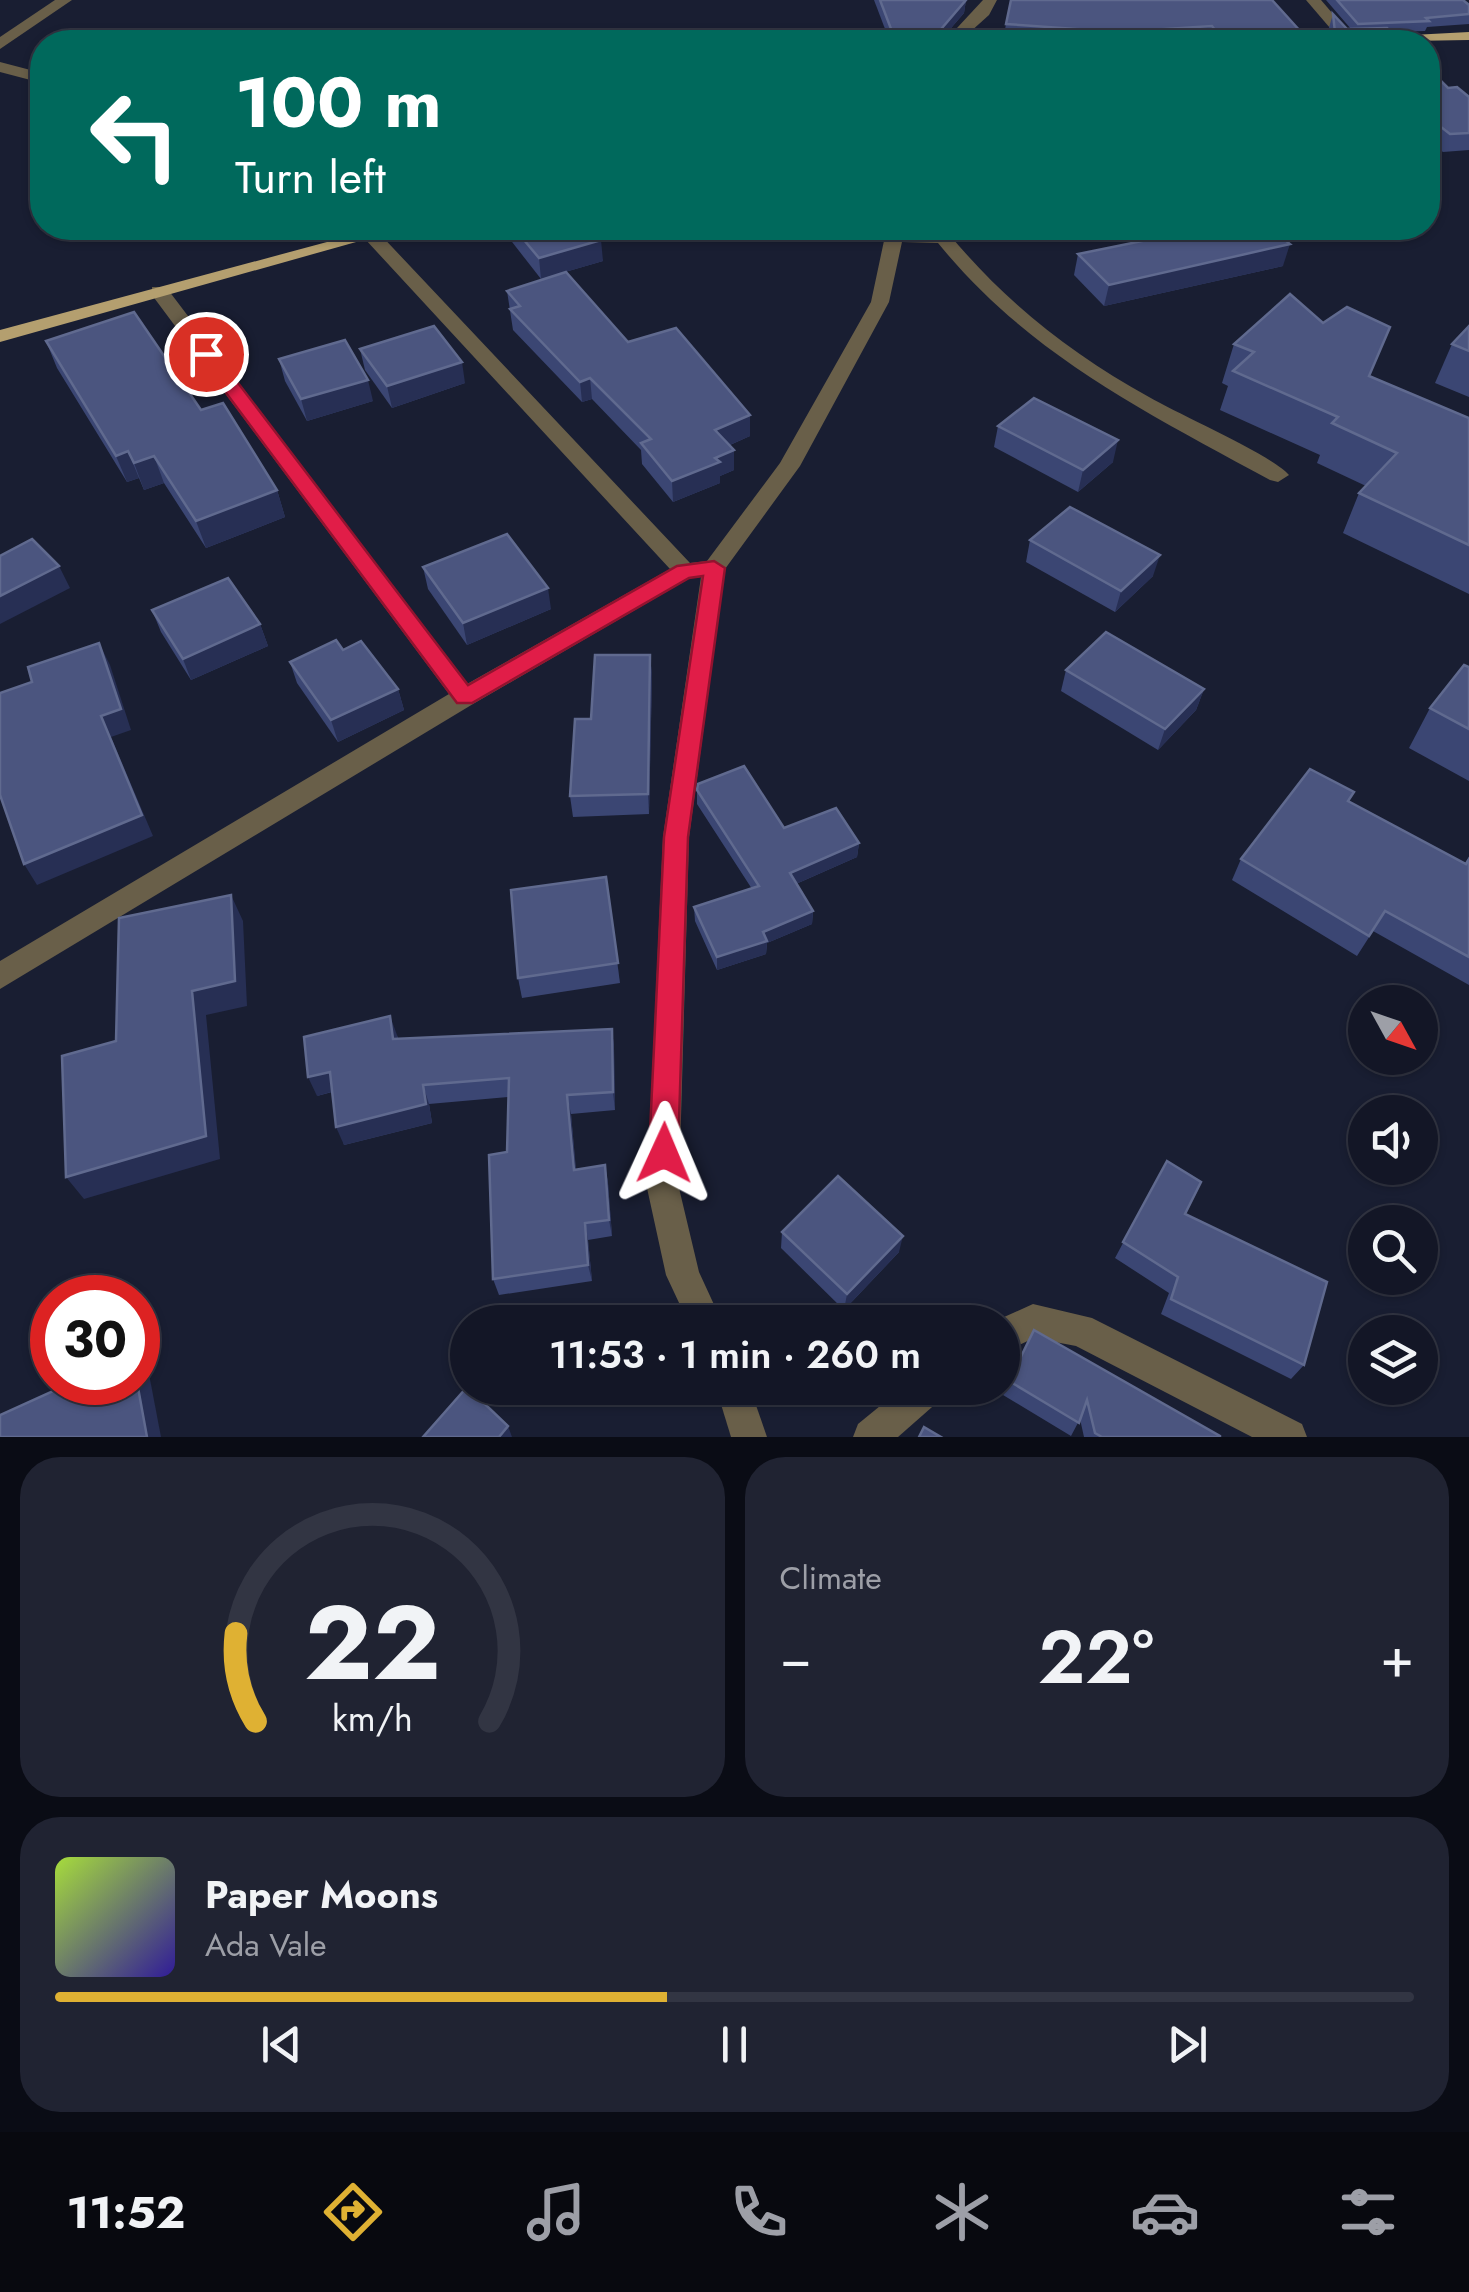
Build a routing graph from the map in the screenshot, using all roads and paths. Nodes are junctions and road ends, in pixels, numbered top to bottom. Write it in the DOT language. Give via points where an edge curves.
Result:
graph roads {
  1 [pos="65,0"];
  2 [pos="1313,0"];
  3 [pos="981,6"];
  4 [pos="961,30"];
  5 [pos="1341,30"];
  6 [pos="1469,36"];
  7 [pos="1440,37"];
  8 [pos="0,44"];
  9 [pos="0,67"];
  10 [pos="30,75"];
  11 [pos="352,240"];
  12 [pos="376,240"];
  13 [pos="892,240"];
  14 [pos="944,240"];
  15 [pos="159,291"];
  16 [pos="0,336"];
  17 [pos="1278,474"];
  18 [pos="714,568"];
  19 [pos="685,571"];
  20 [pos="464,698"];
  21 [pos="0,976"];
  22 [pos="696,1305"];
  23 [pos="1020,1327"];
  24 [pos="739,1405"];
  25 [pos="908,1405"];
  26 [pos="749,1437"];
  27 [pos="871,1437"];
  28 [pos="1289,1437"];
  1 -- 8 [label="street"];
  2 -- 5 [label="street"];
  3 -- 4 [label="street"];
  6 -- 7 [label="main road"];
  9 -- 10 [label="street"];
  11 -- 15 [label="main road"];
  12 -- 19 [label="street"];
  13 -- 18 [label="street" via="880,302 789,466"];
  14 -- 17 [label="street" via="970,276 1043,340"];
  15 -- 16 [label="main road"];
  15 -- 20 [label="street"];
  18 -- 19 [label="street"];
  18 -- 22 [label="street" via="676,837 663,1188"];
  19 -- 20 [label="street"];
  20 -- 21 [label="street"];
  23 -- 28 [label="street" via="1033,1321 1080,1330"];
  24 -- 26 [label="street"];
  25 -- 27 [label="street"];
}
